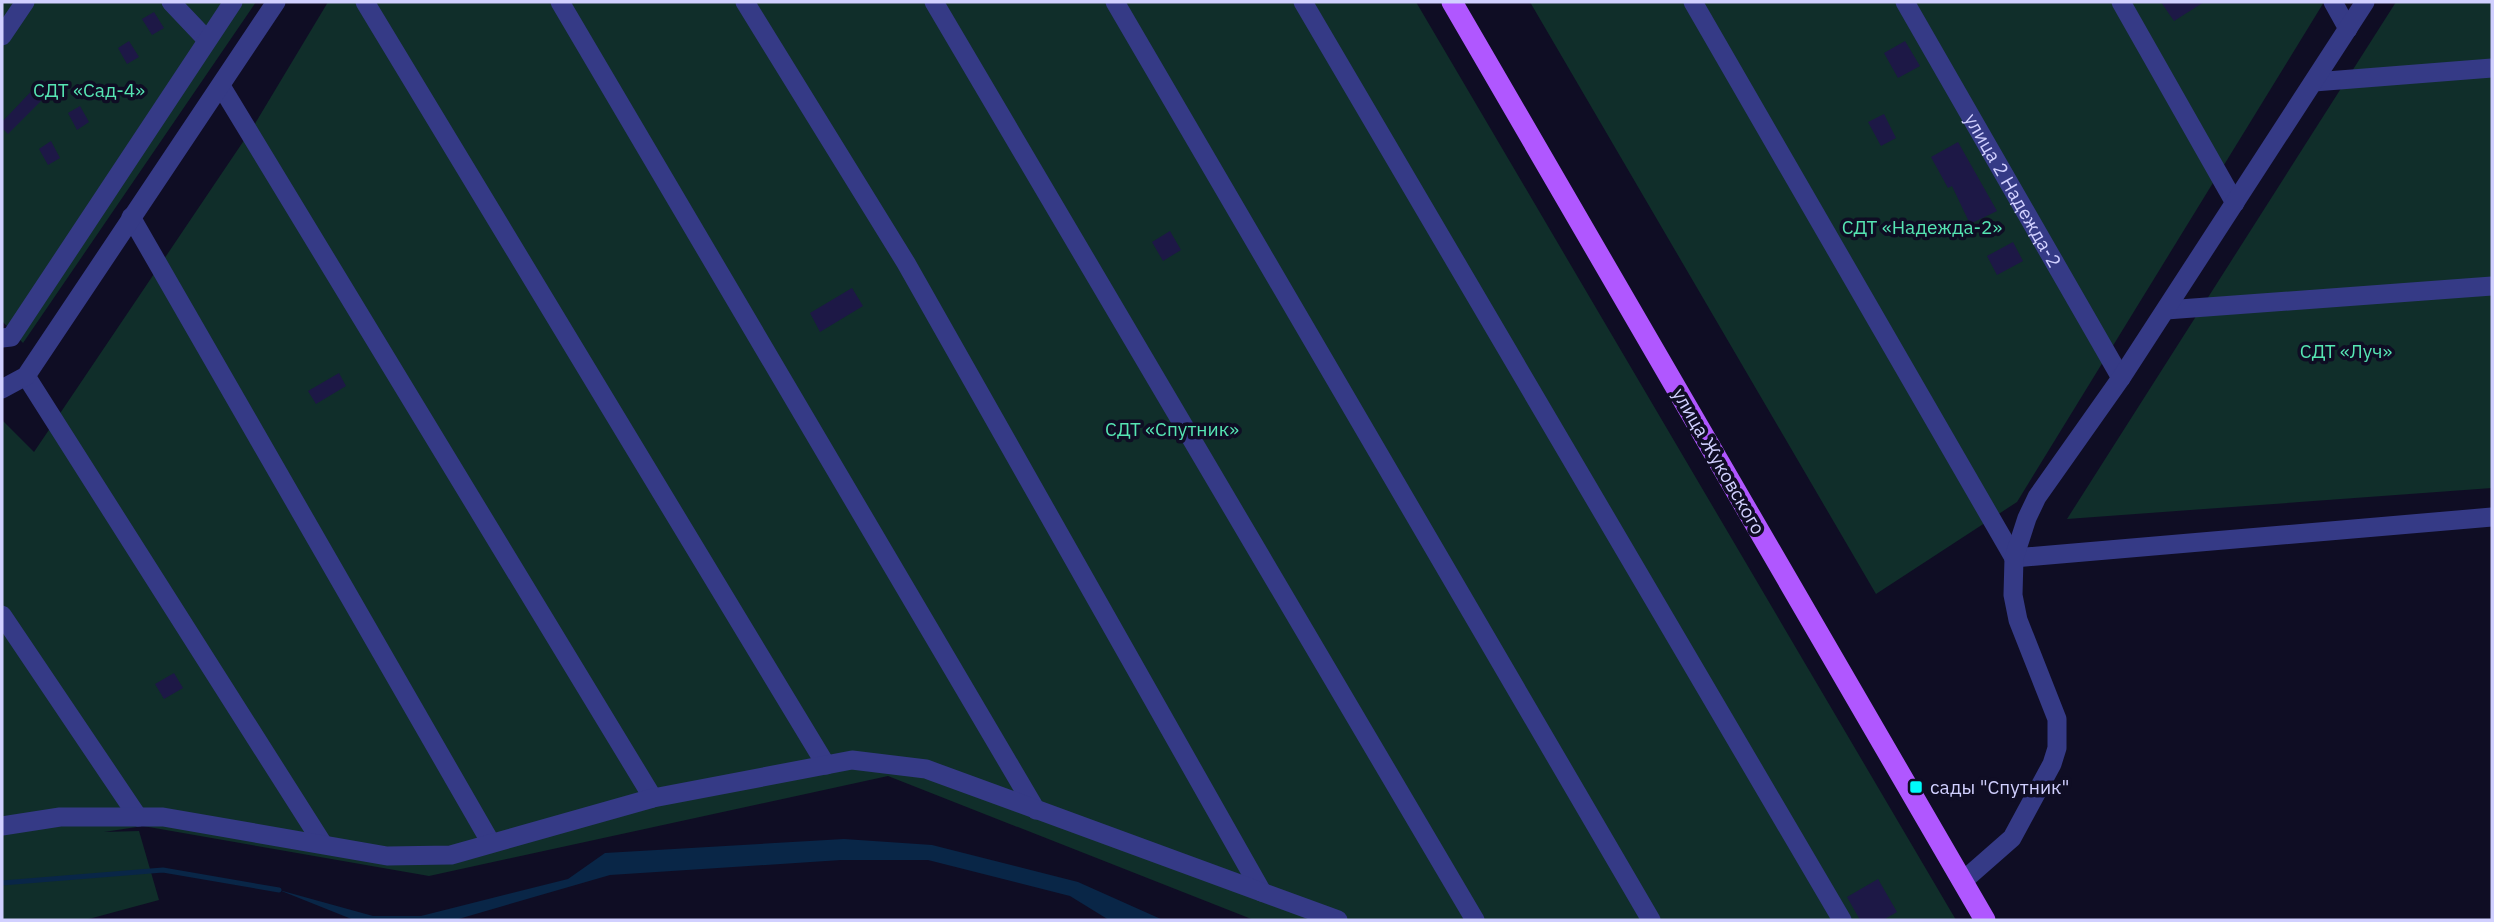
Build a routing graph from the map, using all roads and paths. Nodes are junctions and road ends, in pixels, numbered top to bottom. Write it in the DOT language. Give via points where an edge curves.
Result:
graph roads {
  1 [pos="25,2"];
  2 [pos="171,2"];
  3 [pos="233,2"];
  4 [pos="276,2"];
  5 [pos="365,2"];
  6 [pos="561,2"];
  7 [pos="745,2"];
  8 [pos="934,2"];
  9 [pos="1115,2"];
  10 [pos="1303,2"];
  11 [pos="1452,2"];
  12 [pos="1693,2"];
  13 [pos="1905,2"];
  14 [pos="2121,2"];
  15 [pos="2333,2"];
  16 [pos="2365,2"];
  17 [pos="2348,29"];
  18 [pos="2,36"];
  19 [pos="207,40"];
  20 [pos="2492,68"];
  21 [pos="2314,82"];
  22 [pos="221,86"];
  23 [pos="2235,203"];
  24 [pos="131,217"];
  25 [pos="2492,286"];
  26 [pos="2166,310"];
  27 [pos="2,338"];
  28 [pos="26,376"];
  29 [pos="2121,378"];
  30 [pos="2,389"];
  31 [pos="2492,517"];
  32 [pos="2014,558"];
  33 [pos="2,615"];
  34 [pos="826,765"];
  35 [pos="653,798"];
  36 [pos="1036,810"];
  37 [pos="138,817"];
  38 [pos="2,825"];
  39 [pos="491,843"];
  40 [pos="323,844"];
  41 [pos="1963,881"];
  42 [pos="1262,892"];
  43 [pos="1338,920"];
  44 [pos="1475,920"];
  45 [pos="1651,920"];
  46 [pos="1842,920"];
  47 [pos="1985,920"];
  1 -- 18 [label="street"];
  2 -- 19 [label="street"];
  3 -- 19 [label="street"];
  4 -- 22 [label="street"];
  5 -- 34 [label="street"];
  6 -- 36 [label="street"];
  7 -- 42 [label="street" via="906,263"];
  8 -- 44 [label="street"];
  9 -- 45 [label="street"];
  10 -- 46 [label="street"];
  11 -- 41 [label="main road, улица Жуковского"];
  12 -- 32 [label="street"];
  13 -- 29 [label="street, улица 2 Надежда-2"];
  14 -- 23 [label="street"];
  15 -- 17 [label="street"];
  16 -- 17 [label="street"];
  17 -- 21 [label="street"];
  19 -- 27 [label="street" via="11,337"];
  20 -- 21 [label="street"];
  21 -- 23 [label="street"];
  22 -- 24 [label="street"];
  22 -- 35 [label="street"];
  23 -- 26 [label="street"];
  24 -- 28 [label="street"];
  24 -- 39 [label="street"];
  25 -- 26 [label="street"];
  26 -- 29 [label="street"];
  28 -- 30 [label="street"];
  28 -- 40 [label="street"];
  29 -- 32 [label="street" via="2038,497"];
  31 -- 32 [label="street"];
  32 -- 41 [label="street" via="2018,620 2057,719 2057,748 2012,838"];
  33 -- 37 [label="street"];
  34 -- 35 [label="street"];
  34 -- 36 [label="street" via="852,760 926,769"];
  35 -- 39 [label="street"];
  36 -- 42 [label="street"];
  37 -- 38 [label="street" via="61,817"];
  37 -- 40 [label="street" via="163,817"];
  39 -- 40 [label="street" via="451,855 387,856"];
  41 -- 47 [label="main road, улица Жуковского"];
  42 -- 43 [label="street"];
}
